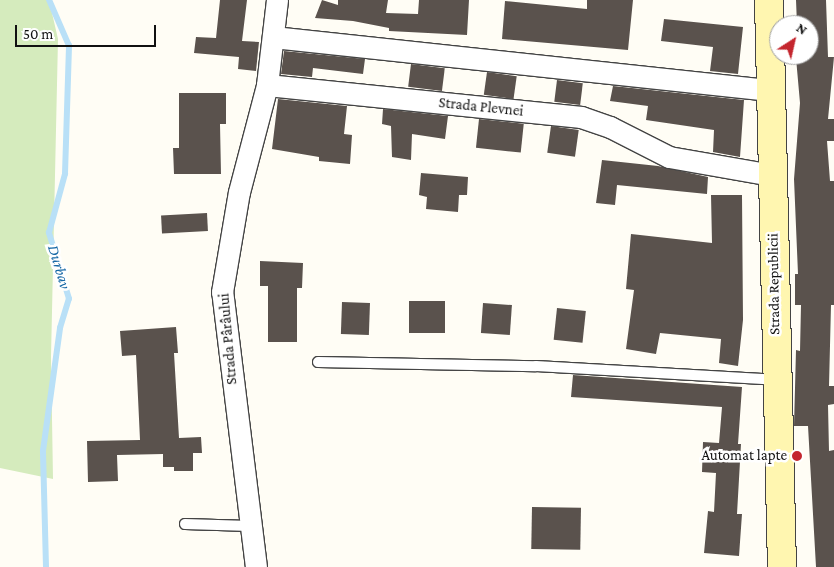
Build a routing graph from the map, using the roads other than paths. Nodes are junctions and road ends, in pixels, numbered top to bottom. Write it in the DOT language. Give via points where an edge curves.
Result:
graph roads {
  1 [pos="277,0"];
  2 [pos="769,0"];
  3 [pos="273,37"];
  4 [pos="267,85"];
  5 [pos="770,90"];
  6 [pos="772,174"];
  7 [pos="318,362"];
  8 [pos="777,380"];
  9 [pos="185,524"];
  10 [pos="250,526"];
  11 [pos="256,567"];
  12 [pos="782,567"];
  1 -- 3 [label="street"];
  2 -- 5 [label="main road, Strada Republicii"];
  3 -- 4 [label="street"];
  3 -- 5 [label="street"];
  4 -- 6 [label="street, Strada Plevnei" via="581,117 610,127 669,157"];
  4 -- 10 [label="street, Strada Pârâului" via="239,192 222,292"];
  5 -- 6 [label="main road, Strada Republicii"];
  6 -- 8 [label="main road, Strada Republicii"];
  7 -- 8 [label="lane" via="536,366"];
  8 -- 12 [label="main road, Strada Republicii"];
  9 -- 10 [label="lane"];
  10 -- 11 [label="street, Strada Pârâului"];
}
